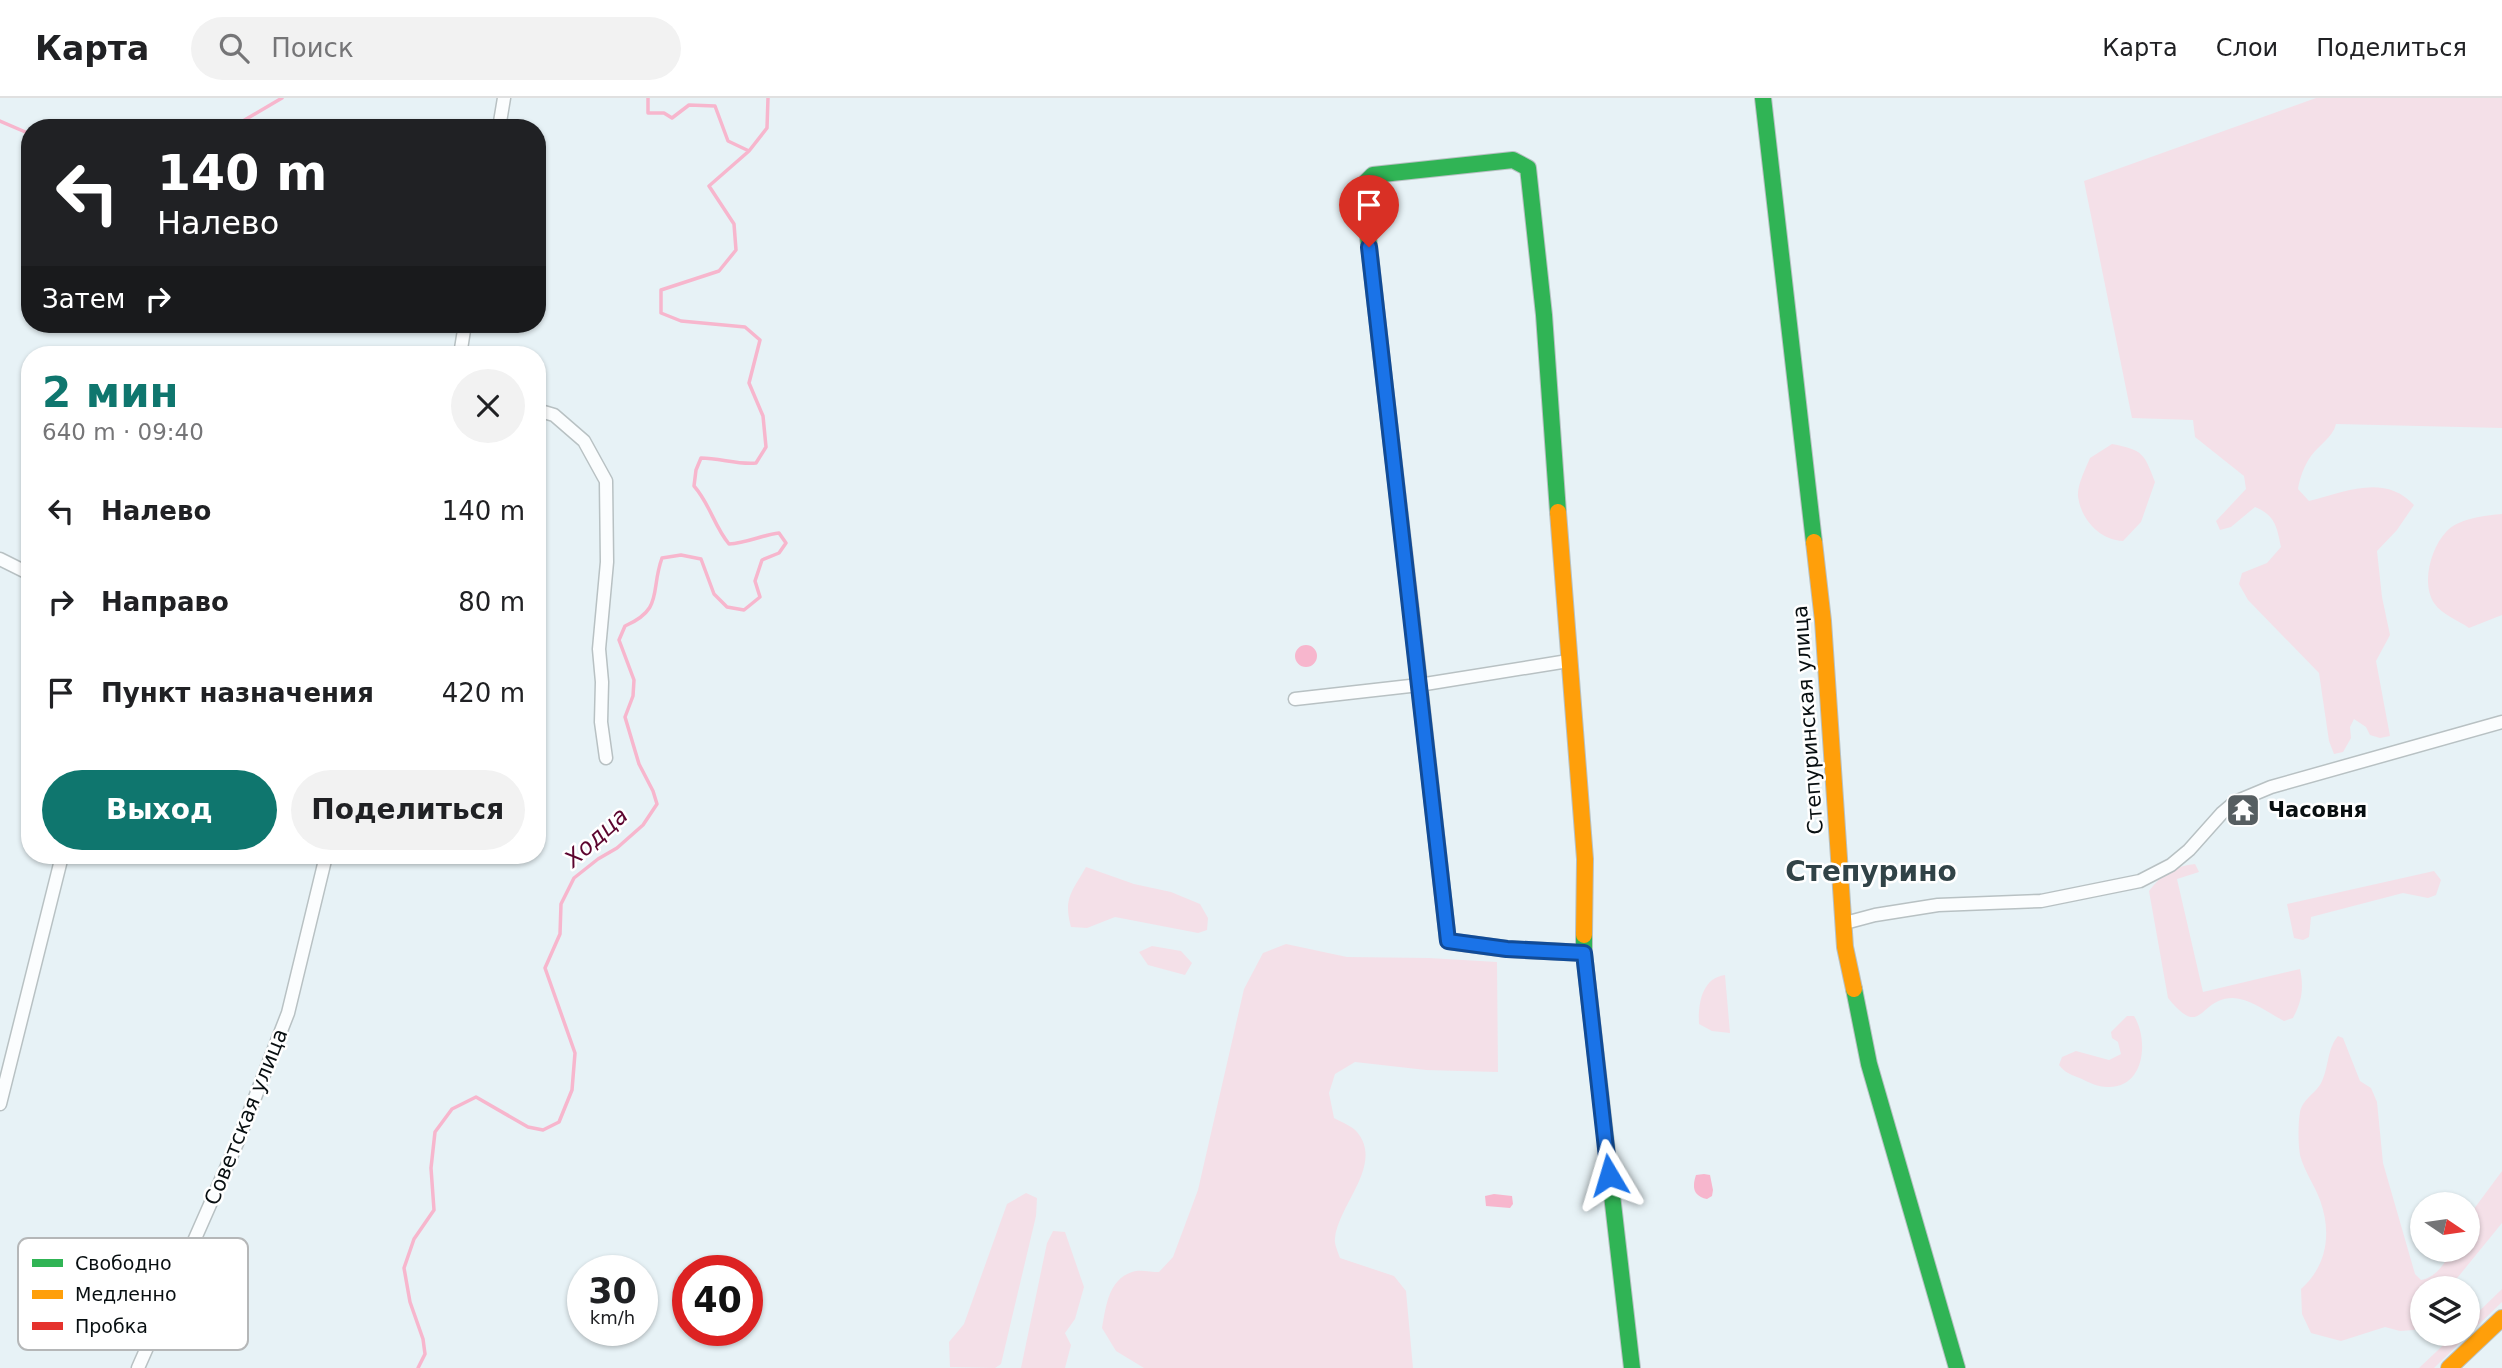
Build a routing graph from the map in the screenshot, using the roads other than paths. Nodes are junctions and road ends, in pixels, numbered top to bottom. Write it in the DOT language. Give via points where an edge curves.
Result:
graph roads {
  1 [pos="504,98"];
  2 [pos="1763,98"];
  3 [pos="500,119"];
  4 [pos="546,413"];
  5 [pos="0,559"];
  6 [pos="21,570"];
  7 [pos="1568,661"];
  8 [pos="1419,685"];
  9 [pos="1295,699"];
  10 [pos="2502,722"];
  11 [pos="606,758"];
  12 [pos="60,864"];
  13 [pos="324,864"];
  14 [pos="1845,923"];
  15 [pos="1584,953"];
  16 [pos="0,1104"];
  17 [pos="195,1238"];
  18 [pos="2502,1318"];
  19 [pos="146,1350"];
  20 [pos="138,1368"];
  21 [pos="1632,1368"];
  22 [pos="1957,1368"];
  23 [pos="2449,1368"];
  1 -- 3 [label="street"];
  2 -- 14 [label="street, Степуринская улица" via="1823,621"];
  4 -- 11 [label="street" via="584,441 606,481 607,562 599,649"];
  5 -- 6 [label="street"];
  7 -- 8 [label="street"];
  7 -- 8 [label="street" via="1544,315 1528,169 1513,160 1373,175 1363,192"];
  7 -- 15 [label="street" via="1585,859"];
  8 -- 9 [label="street"];
  8 -- 15 [label="street" via="1448,941"];
  10 -- 14 [label="street" via="2271,787 2235,802 2189,850 2140,881 2041,901 1938,905"];
  12 -- 16 [label="street"];
  13 -- 17 [label="street, Советская улица" via="288,1013"];
  14 -- 22 [label="street, Степуринская улица" via="1844,947 1869,1064"];
  15 -- 21 [label="street"];
  18 -- 23 [label="street"];
  19 -- 20 [label="street, Советская улица"];
}
